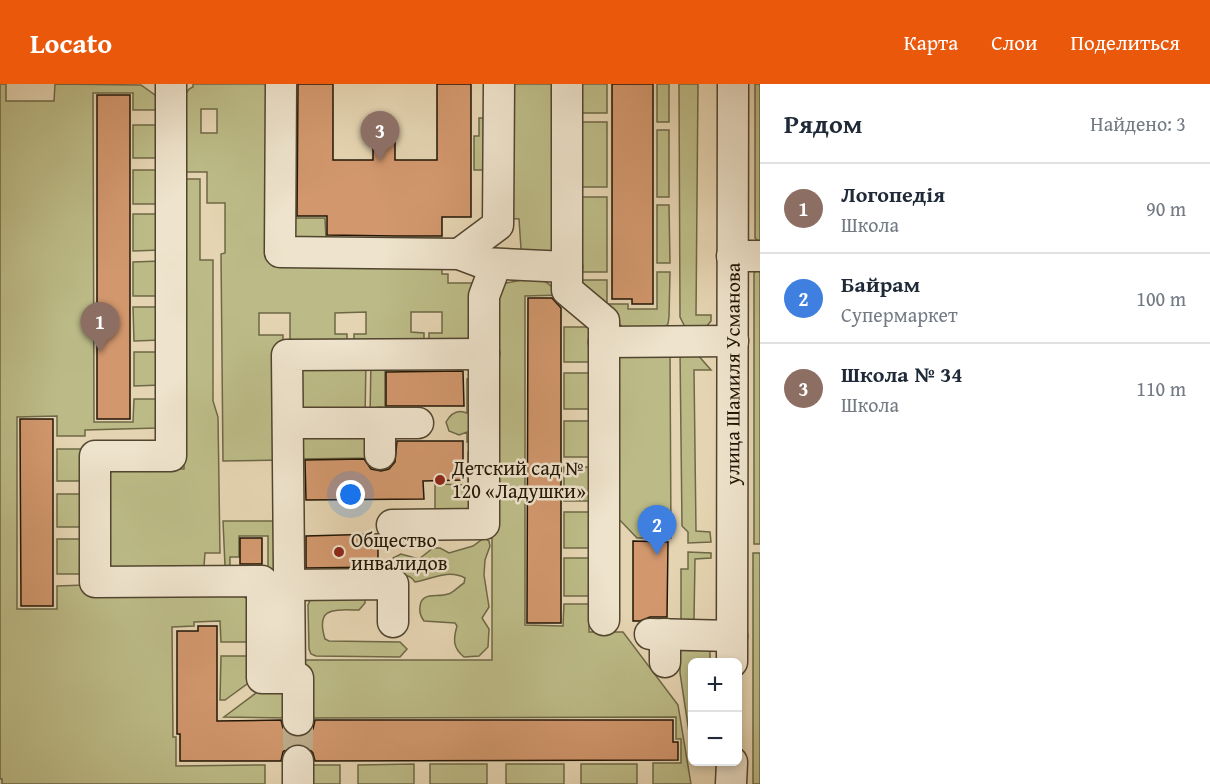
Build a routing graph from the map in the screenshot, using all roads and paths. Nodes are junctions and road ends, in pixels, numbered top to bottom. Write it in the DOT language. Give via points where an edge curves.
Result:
graph roads {
  1 [pos="171,84"];
  2 [pos="281,84"];
  3 [pos="499,84"];
  4 [pos="567,84"];
  5 [pos="733,84"];
  6 [pos="459,254"];
  7 [pos="746,256"];
  8 [pos="496,264"];
  9 [pos="567,267"];
  10 [pos="604,342"];
  11 [pos="733,342"];
  12 [pos="484,354"];
  13 [pos="288,423"];
  14 [pos="380,423"];
  15 [pos="418,423"];
  16 [pos="380,454"];
  17 [pos="392,525"];
  18 [pos="290,585"];
  19 [pos="604,620"];
  20 [pos="393,622"];
  21 [pos="660,643"];
  22 [pos="732,649"];
  23 [pos="290,678"];
  24 [pos="298,720"];
  25 [pos="732,766"];
  26 [pos="732,784"];
  1 -- 23 [label="street" via="171,456 95,456 95,582 262,581 262,678"];
  2 -- 6 [label="street" via="280,252"];
  3 -- 6 [label="street" via="498,225"];
  4 -- 9 [label="street"];
  5 -- 7 [label="street, улица Шамиля Усманова"];
  6 -- 8 [label="street"];
  7 -- 11 [label="street, улица Шамиля Усманова"];
  8 -- 9 [label="street"];
  8 -- 12 [label="street" via="484,296"];
  9 -- 10 [label="street" via="567,290 604,321"];
  10 -- 11 [label="street"];
  10 -- 19 [label="street"];
  11 -- 22 [label="street, улица Шамиля Усманова"];
  12 -- 13 [label="street" via="287,354"];
  12 -- 17 [label="street" via="484,524"];
  13 -- 14 [label="street"];
  13 -- 18 [label="street"];
  14 -- 15 [label="street"];
  14 -- 16 [label="street"];
  18 -- 20 [label="street" via="393,584"];
  18 -- 23 [label="street"];
  21 -- 22 [label="street"];
  23 -- 24 [label="street" via="298,678"];
  25 -- 26 [label="street"];
}
